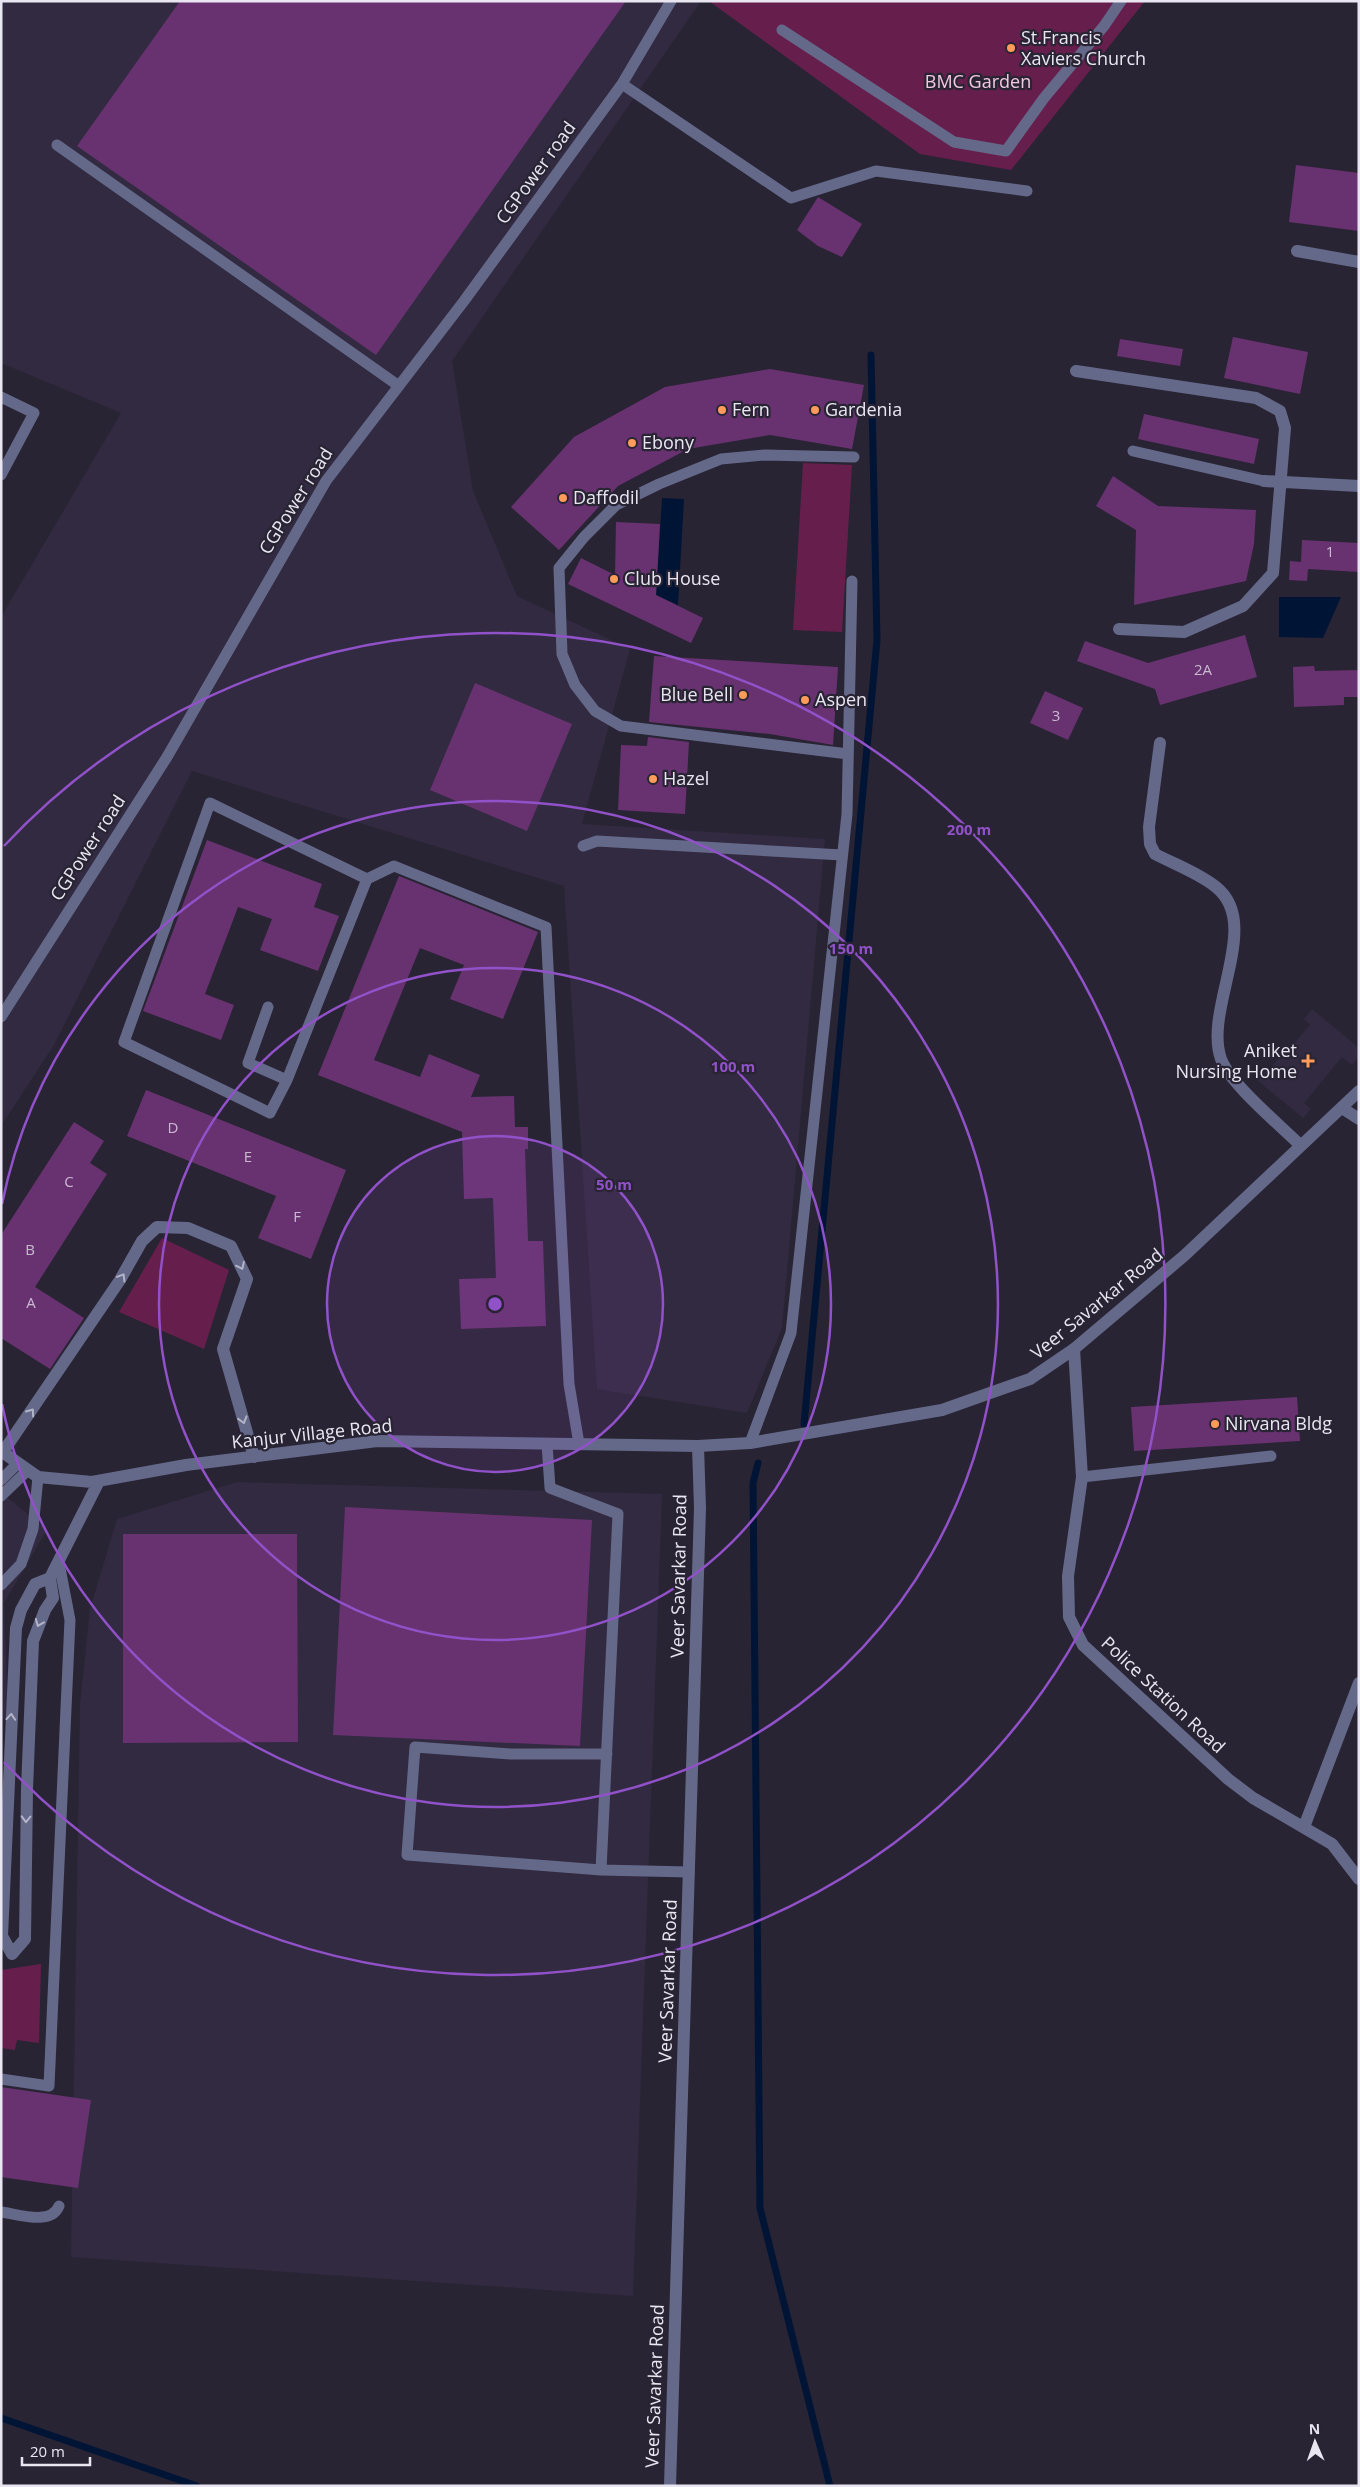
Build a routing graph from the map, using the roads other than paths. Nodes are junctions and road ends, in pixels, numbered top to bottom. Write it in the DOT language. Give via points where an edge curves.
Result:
graph roads {
  1 [pos="671,1"];
  2 [pos="1121,1"];
  3 [pos="782,30"];
  4 [pos="622,84"];
  5 [pos="57,145"];
  6 [pos="1027,191"];
  7 [pos="1297,251"];
  8 [pos="1359,262"];
  9 [pos="1076,371"];
  10 [pos="398,386"];
  11 [pos="1,397"];
  12 [pos="1133,451"];
  13 [pos="854,457"];
  14 [pos="1,475"];
  15 [pos="1264,481"];
  16 [pos="1279,481"];
  17 [pos="1359,486"];
  18 [pos="852,581"];
  19 [pos="1119,629"];
  20 [pos="1160,743"];
  21 [pos="848,754"];
  22 [pos="583,846"];
  23 [pos="842,856"];
  24 [pos="367,880"];
  25 [pos="268,1007"];
  26 [pos="1,1017"];
  27 [pos="287,1080"];
  28 [pos="1359,1090"];
  29 [pos="1342,1108"];
  30 [pos="1359,1119"];
  31 [pos="1300,1145"];
  32 [pos="1074,1349"];
  33 [pos="547,1444"];
  34 [pos="579,1444"];
  35 [pos="750,1444"];
  36 [pos="698,1446"];
  37 [pos="2,1452"];
  38 [pos="1271,1456"];
  39 [pos="254,1457"];
  40 [pos="28,1470"];
  41 [pos="1082,1477"];
  42 [pos="1,1480"];
  43 [pos="99,1482"];
  44 [pos="1,1496"];
  45 [pos="59,1563"];
  46 [pos="50,1578"];
  47 [pos="1,1585"];
  48 [pos="1359,1683"];
  49 [pos="607,1754"];
  50 [pos="8,1787"];
  51 [pos="27,1789"];
  52 [pos="1304,1827"];
  53 [pos="601,1870"];
  54 [pos="689,1872"];
  55 [pos="1359,1879"];
  56 [pos="7,1955"];
  57 [pos="1,2079"];
  58 [pos="58,2206"];
  59 [pos="1,2212"];
  60 [pos="670,2486"];
  1 -- 4 [label="lane, CGPower road"];
  2 -- 3 [label="lane" via="1006,151 954,142"];
  4 -- 6 [label="lane" via="791,198 876,170"];
  4 -- 10 [label="lane, CGPower road"];
  5 -- 10 [label="lane"];
  7 -- 8 [label="street"];
  9 -- 16 [label="street" via="1256,398 1280,411 1285,428"];
  10 -- 26 [label="lane, CGPower road" via="326,480 167,757"];
  11 -- 14 [label="lane" via="34,413"];
  12 -- 15 [label="lane"];
  13 -- 21 [label="lane" via="765,455 721,459 616,505 584,536 559,568 562,654 575,685 595,711 621,726"];
  15 -- 16 [label="street"];
  16 -- 17 [label="street"];
  16 -- 19 [label="street" via="1273,574 1243,606 1184,632"];
  18 -- 21 [label="lane"];
  20 -- 31 [label="street" via="1149,827 1150,844 1155,854 1216,887 1233,914 1235,932 1218,1022 1221,1058 1230,1075"];
  21 -- 23 [label="lane" via="847,814"];
  22 -- 23 [label="lane" via="597,841"];
  23 -- 35 [label="lane" via="791,1333"];
  24 -- 27 [label="lane"];
  24 -- 27 [label="lane" via="210,803 124,1042 270,1113"];
  24 -- 34 [label="lane" via="394,866 546,927 569,1384"];
  25 -- 27 [label="lane" via="248,1063"];
  28 -- 29 [label="street, Veer Savarkar Road"];
  29 -- 30 [label="street"];
  29 -- 31 [label="street, Veer Savarkar Road"];
  31 -- 32 [label="street, Veer Savarkar Road" via="1186,1255"];
  32 -- 35 [label="street, Veer Savarkar Road" via="1030,1379 942,1410"];
  32 -- 41 [label="street, Police Station Road"];
  33 -- 34 [label="street, Kanjur Village Road"];
  33 -- 39 [label="street, Kanjur Village Road" via="377,1441"];
  33 -- 49 [label="lane" via="550,1488 618,1514"];
  34 -- 36 [label="street, Kanjur Village Road"];
  35 -- 36 [label="street, Veer Savarkar Road"];
  36 -- 54 [label="street, Veer Savarkar Road" via="700,1498"];
  37 -- 39 [label="street, one-way" via="120,1280 142,1241 157,1227 188,1228 231,1246 247,1279 223,1349"];
  37 -- 40 [label="street"];
  38 -- 41 [label="lane"];
  39 -- 43 [label="street, Kanjur Village Road" via="186,1465"];
  40 -- 42 [label="lane"];
  40 -- 43 [label="street, Kanjur Village Road"];
  40 -- 44 [label="lane"];
  40 -- 47 [label="lane" via="34,1529 21,1564"];
  41 -- 52 [label="street, Police Station Road" via="1068,1576 1070,1617 1083,1644 1228,1779 1253,1798"];
  43 -- 45 [label="street"];
  45 -- 46 [label="street"];
  45 -- 57 [label="lane" via="70,1620 53,2090"];
  50 -- 46 [label="street, one-way" via="16,1628 21,1610 35,1584"];
  46 -- 51 [label="street, one-way" via="52,1598 33,1641"];
  48 -- 52 [label="street"];
  49 -- 53 [label="lane"];
  49 -- 53 [label="lane" via="511,1754 415,1747 407,1855"];
  50 -- 51 [label="street"];
  50 -- 56 [label="street" via="2,1936"];
  51 -- 56 [label="street, one-way" via="24,1940"];
  52 -- 55 [label="street, Police Station Road" via="1332,1844"];
  53 -- 54 [label="lane"];
  54 -- 60 [label="street, Veer Savarkar Road"];
  58 -- 59 [label="lane" via="56,2212 41,2218"];
}
